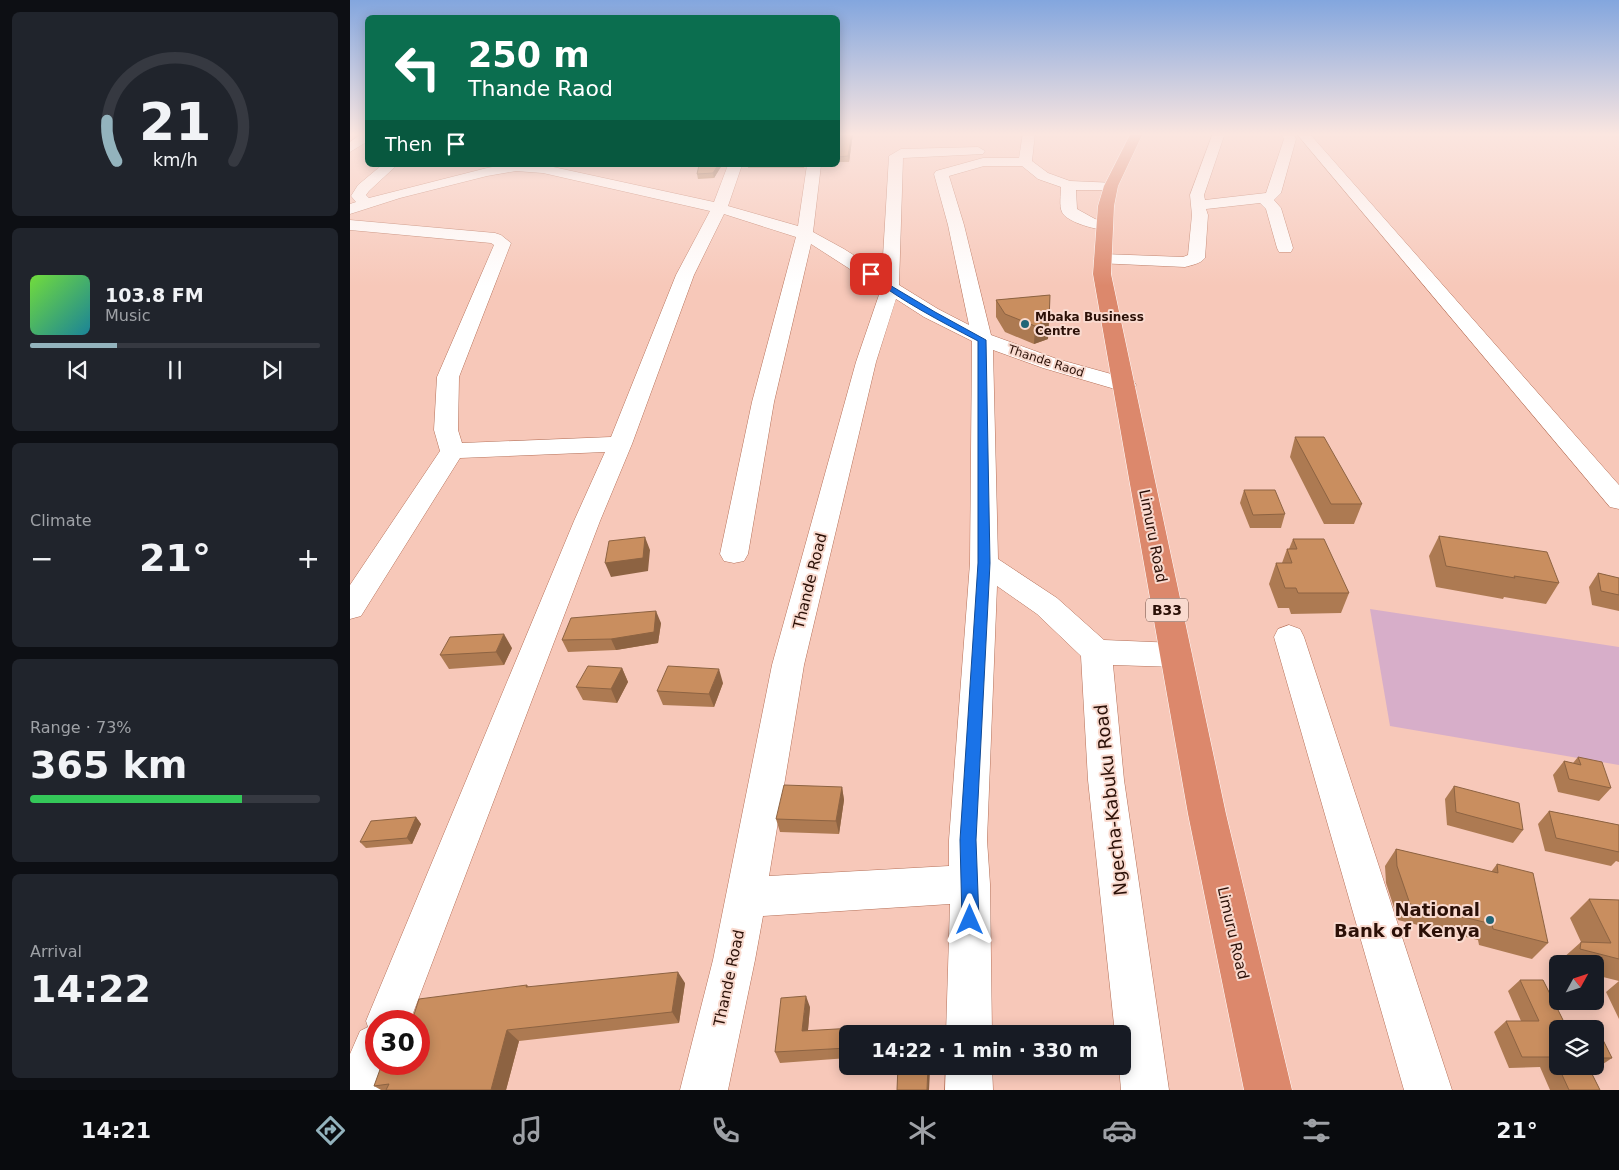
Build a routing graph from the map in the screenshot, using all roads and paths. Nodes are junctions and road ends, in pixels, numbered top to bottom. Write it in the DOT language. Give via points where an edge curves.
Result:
graph roads {
  1 [pos="367,184"];
  2 [pos="439,184"];
  3 [pos="606,184"];
  4 [pos="728,184"];
  5 [pos="812,184"];
  6 [pos="893,184"];
  7 [pos="943,184"];
  8 [pos="1065,184"];
  9 [pos="1201,184"];
  10 [pos="1277,184"];
  11 [pos="1346,184"];
  12 [pos="1068,185"];
  13 [pos="1111,186"];
  14 [pos="1265,199"];
  15 [pos="1198,205"];
  16 [pos="358,206"];
  17 [pos="720,207"];
  18 [pos="350,225"];
  19 [pos="1104,226"];
  20 [pos="805,234"];
  21 [pos="1285,248"];
  22 [pos="1102,259"];
  23 [pos="890,289"];
  24 [pos="982,340"];
  25 [pos="1125,385"];
  26 [pos="620,444"];
  27 [pos="452,451"];
  28 [pos="1619,501"];
  29 [pos="734,554"];
  30 [pos="984,563"];
  31 [pos="350,608"];
  32 [pos="1289,636"];
  33 [pos="1096,652"];
  34 [pos="1176,655"];
  35 [pos="970,884"];
  36 [pos="745,897"];
  37 [pos="392,1010"];
  38 [pos="969,1025"];
  39 [pos="365,1074"];
  40 [pos="969,1075"];
  41 [pos="358,1090"];
  42 [pos="704,1090"];
  43 [pos="969,1090"];
  44 [pos="1145,1090"];
  45 [pos="1268,1090"];
  46 [pos="1428,1090"];
  1 -- 16 [label="street" via="358,196"];
  2 -- 16 [label="street, Thande Raod"];
  3 -- 17 [label="street, Thande Raod"];
  4 -- 17 [label="street"];
  5 -- 20 [label="street"];
  6 -- 23 [label="street, Thande Road"];
  7 -- 24 [label="street" via="956,225"];
  8 -- 12 [label="street"];
  9 -- 15 [label="street"];
  10 -- 14 [label="street" via="1274,193"];
  11 -- 28 [label="street"];
  12 -- 13 [label="street"];
  12 -- 19 [label="street" via="1069,211"];
  13 -- 19 [label="highway, Limuru Road / B33"];
  14 -- 15 [label="street"];
  14 -- 21 [label="street" via="1273,208"];
  15 -- 22 [label="street" via="1196,258 1185,262"];
  17 -- 20 [label="street, Thande Raod"];
  17 -- 26 [label="street" via="685,275"];
  18 -- 27 [label="street" via="495,238 503,243 448,377 446,430"];
  19 -- 22 [label="highway, Limuru Road / B33"];
  20 -- 23 [label="street, Thande Raod" via="847,257"];
  20 -- 29 [label="street" via="763,402"];
  22 -- 25 [label="highway, Limuru Road / B33" via="1102,274"];
  23 -- 24 [label="street, Thande Raod"];
  23 -- 36 [label="street, Thande Road" via="866,362 788,665"];
  24 -- 25 [label="street, Thande Raod" via="1046,363"];
  24 -- 30 [label="street"];
  25 -- 34 [label="highway, Limuru Road / B33"];
  26 -- 27 [label="street"];
  26 -- 37 [label="street"];
  27 -- 31 [label="street"];
  30 -- 33 [label="street" via="1047,606"];
  30 -- 35 [label="street" via="968,840"];
  32 -- 46 [label="street"];
  33 -- 34 [label="street"];
  33 -- 44 [label="street, Ngecha-Kabuku Road" via="1106,780"];
  34 -- 45 [label="highway, Limuru Road / B33" via="1206,814"];
  35 -- 36 [label="street"];
  35 -- 38 [label="street"];
  36 -- 42 [label="street, Thande Road"];
  39 -- 41 [label="street"];
  40 -- 43 [label="street"];
}
